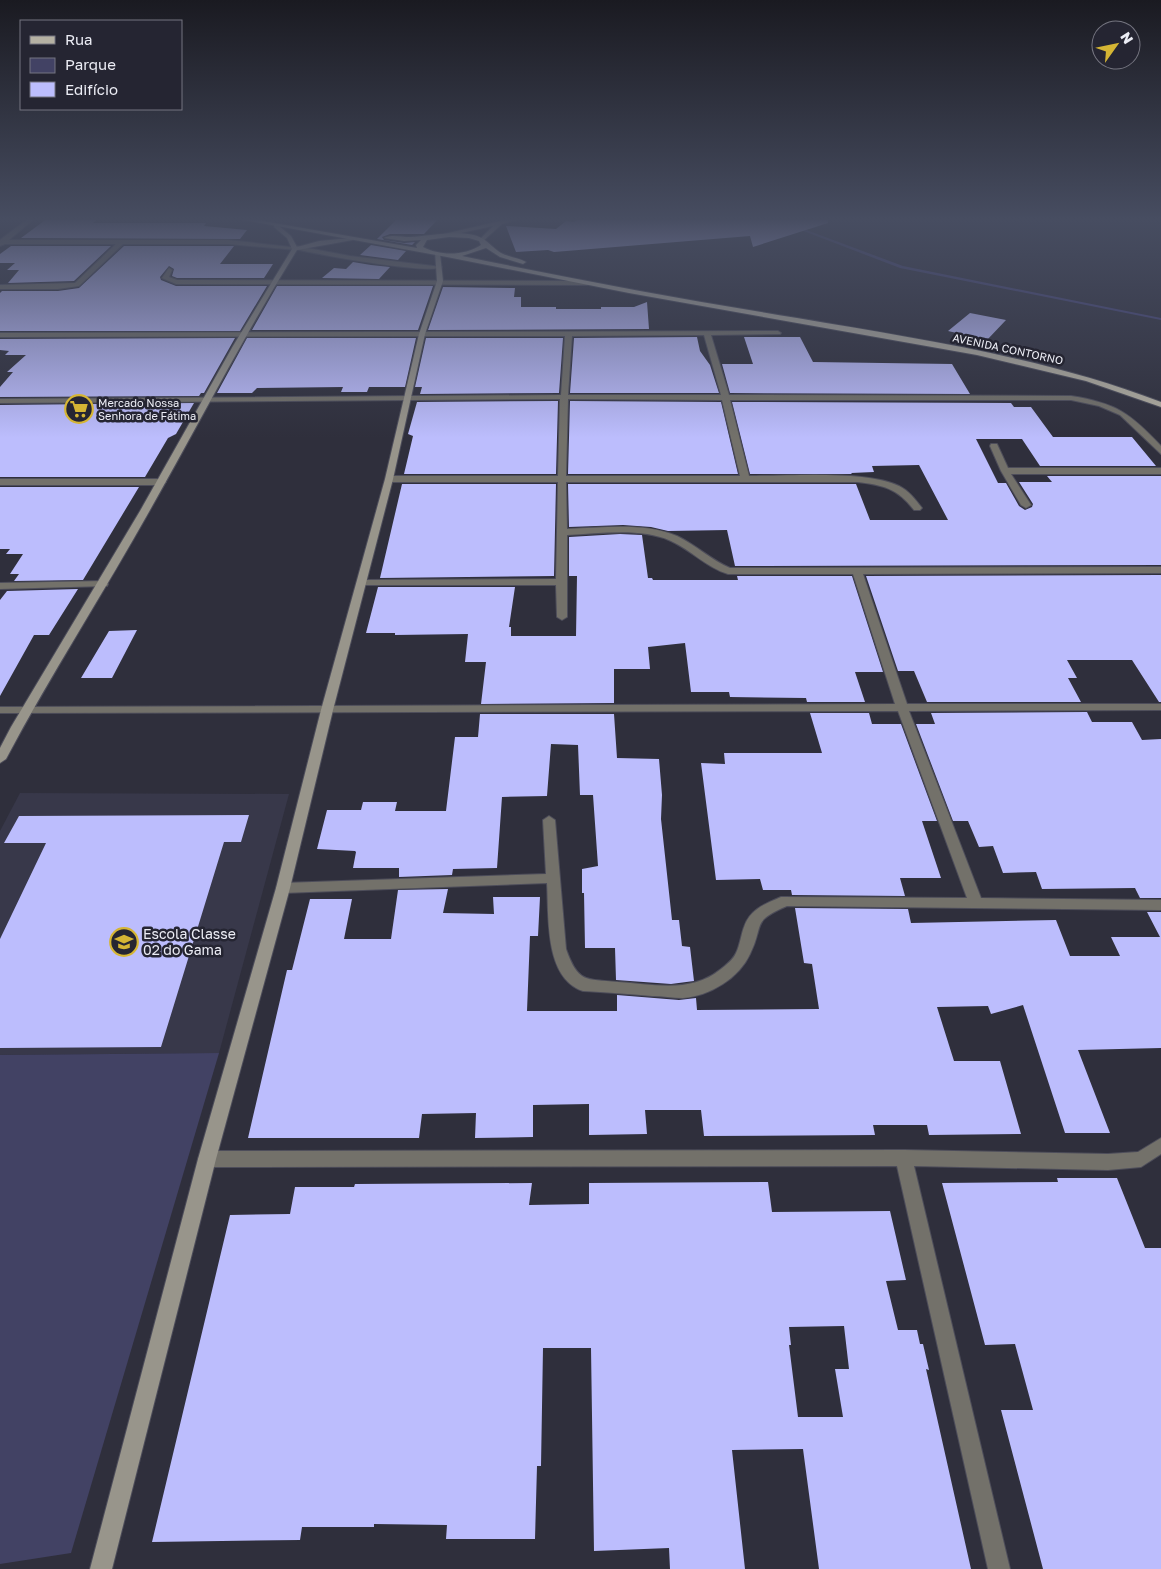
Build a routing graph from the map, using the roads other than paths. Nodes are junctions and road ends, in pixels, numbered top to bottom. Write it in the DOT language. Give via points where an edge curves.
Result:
graph roads {
  1 [pos="269,291"];
  2 [pos="437,291"];
  3 [pos="631,291"];
  4 [pos="672,291"];
  5 [pos="758,312"];
  6 [pos="778,332"];
  7 [pos="569,333"];
  8 [pos="707,333"];
  9 [pos="243,334"];
  10 [pos="422,334"];
  11 [pos="0,335"];
  12 [pos="564,397"];
  13 [pos="407,398"];
  14 [pos="726,398"];
  15 [pos="206,399"];
  16 [pos="0,400"];
  17 [pos="1161,405"];
  18 [pos="994,446"];
  19 [pos="1161,451"];
  20 [pos="1005,471"];
  21 [pos="1161,471"];
  22 [pos="389,479"];
  23 [pos="562,479"];
  24 [pos="745,480"];
  25 [pos="0,482"];
  26 [pos="162,482"];
  27 [pos="1026,505"];
  28 [pos="917,508"];
  29 [pos="564,532"];
  30 [pos="1161,570"];
  31 [pos="857,571"];
  32 [pos="362,582"];
  33 [pos="561,582"];
  34 [pos="103,584"];
  35 [pos="0,586"];
  36 [pos="562,617"];
  37 [pos="902,707"];
  38 [pos="1161,707"];
  39 [pos="0,710"];
  40 [pos="26,710"];
  41 [pos="328,710"];
  42 [pos="0,759"];
  43 [pos="549,820"];
  44 [pos="555,878"];
  45 [pos="283,888"];
  46 [pos="976,904"];
  47 [pos="1161,905"];
  48 [pos="1161,1145"];
  49 [pos="904,1158"];
  50 [pos="207,1159"];
  51 [pos="101,1569"];
  52 [pos="999,1569"];
  1 -- 9 [label="street"];
  2 -- 10 [label="street"];
  3 -- 5 [label="main road, AVENIDA CONTORNO"];
  4 -- 5 [label="main road, AVENIDA CONTORNO"];
  5 -- 17 [label="main road, AVENIDA CONTORNO" via="1015,361 1091,380"];
  6 -- 8 [label="street"];
  7 -- 8 [label="street"];
  7 -- 10 [label="street"];
  7 -- 12 [label="street"];
  8 -- 14 [label="street"];
  9 -- 10 [label="street"];
  9 -- 11 [label="street"];
  9 -- 15 [label="street"];
  10 -- 13 [label="street"];
  12 -- 13 [label="street"];
  12 -- 14 [label="street"];
  12 -- 23 [label="street"];
  13 -- 15 [label="street"];
  13 -- 22 [label="street"];
  14 -- 19 [label="street" via="1071,398 1102,404 1125,414"];
  14 -- 24 [label="street"];
  15 -- 16 [label="street"];
  15 -- 26 [label="street"];
  18 -- 20 [label="street"];
  20 -- 21 [label="street"];
  20 -- 27 [label="street"];
  22 -- 23 [label="street"];
  22 -- 32 [label="street"];
  23 -- 24 [label="street"];
  23 -- 29 [label="street"];
  24 -- 28 [label="street" via="871,480 903,493"];
  25 -- 26 [label="street"];
  26 -- 34 [label="street"];
  29 -- 31 [label="street" via="646,531 663,534 728,571"];
  29 -- 33 [label="street"];
  30 -- 31 [label="street"];
  31 -- 37 [label="street"];
  32 -- 33 [label="street"];
  32 -- 41 [label="street"];
  33 -- 36 [label="street"];
  34 -- 35 [label="street"];
  34 -- 40 [label="street"];
  37 -- 38 [label="street"];
  37 -- 41 [label="street"];
  37 -- 46 [label="street"];
  39 -- 40 [label="street"];
  40 -- 41 [label="street"];
  40 -- 42 [label="street"];
  41 -- 45 [label="street"];
  43 -- 44 [label="street"];
  44 -- 45 [label="street"];
  44 -- 46 [label="street" via="559,949 566,970 583,985 683,992 704,987 731,969 744,952 751,926 762,912 786,901"];
  45 -- 50 [label="street"];
  46 -- 47 [label="street"];
  48 -- 49 [label="street" via="1141,1159 1108,1162"];
  49 -- 50 [label="street"];
  49 -- 52 [label="street"];
  50 -- 51 [label="street"];
}
